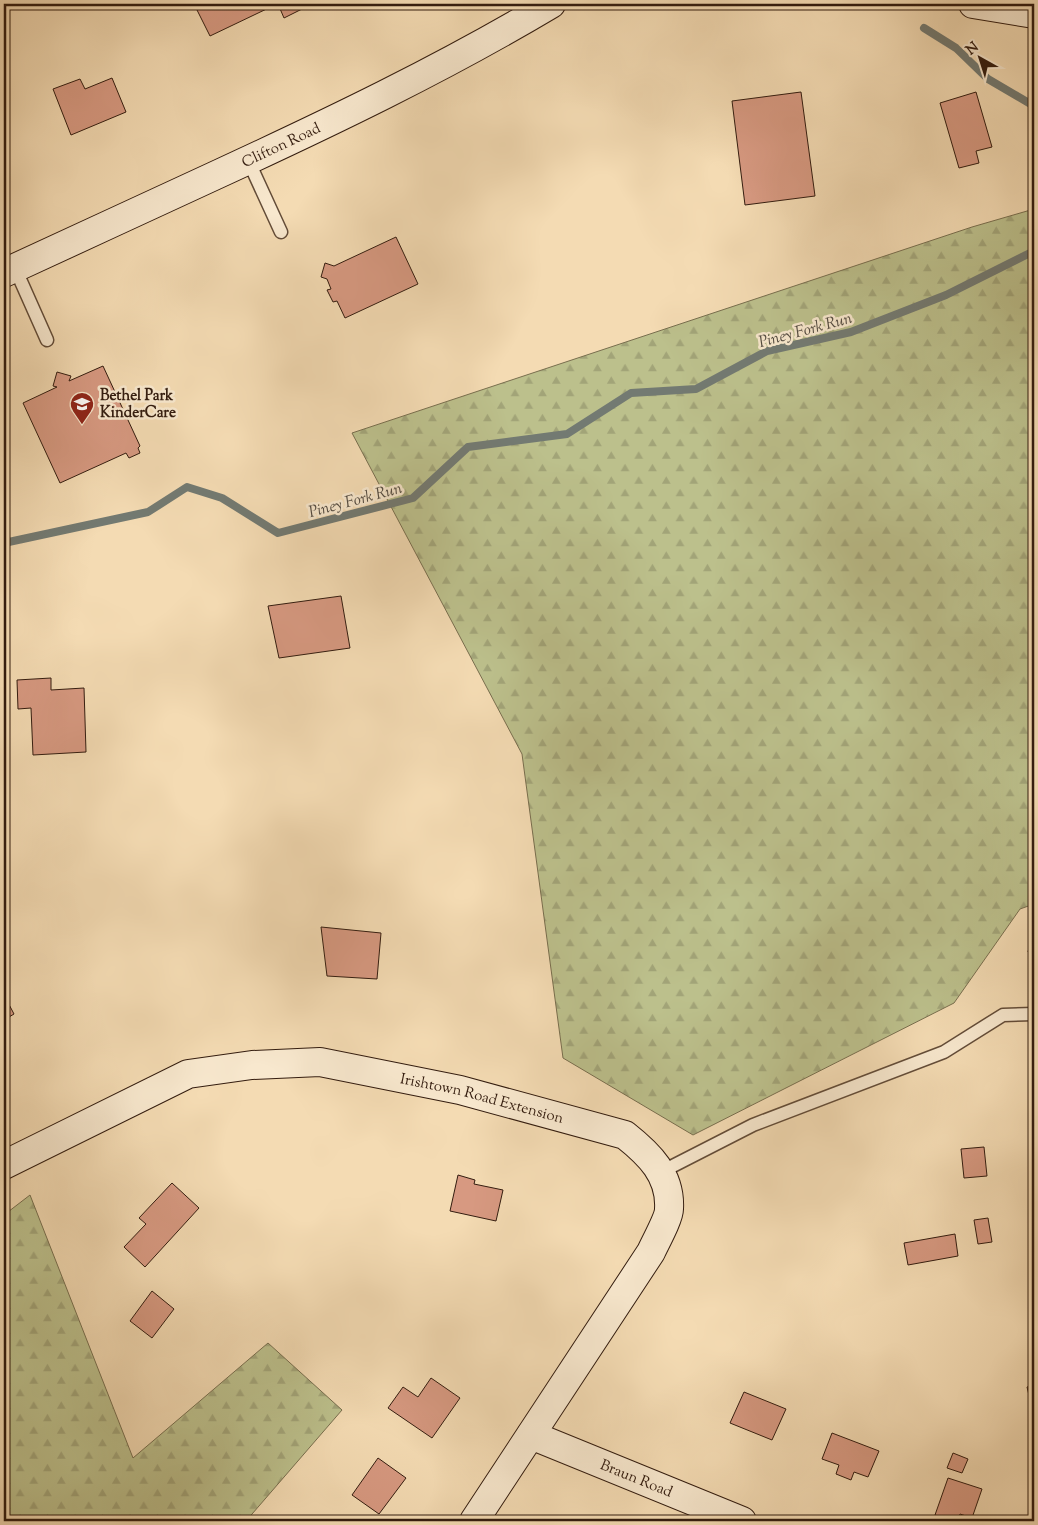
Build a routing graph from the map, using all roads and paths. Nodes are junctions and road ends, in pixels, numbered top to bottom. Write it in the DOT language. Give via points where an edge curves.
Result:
graph roads {
  1 [pos="551,4"];
  2 [pos="973,4"];
  3 [pos="1034,14"];
  4 [pos="248,160"];
  5 [pos="281,232"];
  6 [pos="9,270"];
  7 [pos="47,340"];
  8 [pos="1034,1014"];
  9 [pos="4,1165"];
  10 [pos="661,1172"];
  11 [pos="531,1435"];
  12 [pos="474,1521"];
  13 [pos="742,1521"];
  1 -- 4 [label="street, Clifton Road" via="409,84"];
  2 -- 3 [label="street"];
  4 -- 5 [label="lane"];
  4 -- 6 [label="street, Clifton Road"];
  6 -- 7 [label="lane"];
  8 -- 10 [label="lane" via="1003,1015 944,1052 753,1126"];
  9 -- 10 [label="street, Irishtown Road Extension" via="188,1074 252,1065 320,1062 460,1090 625,1135 646,1151"];
  10 -- 11 [label="street, Irishtown Road Extension" via="670,1210 651,1252"];
  11 -- 12 [label="street, Irishtown Road Extension"];
  11 -- 13 [label="street, Braun Road"];
}
